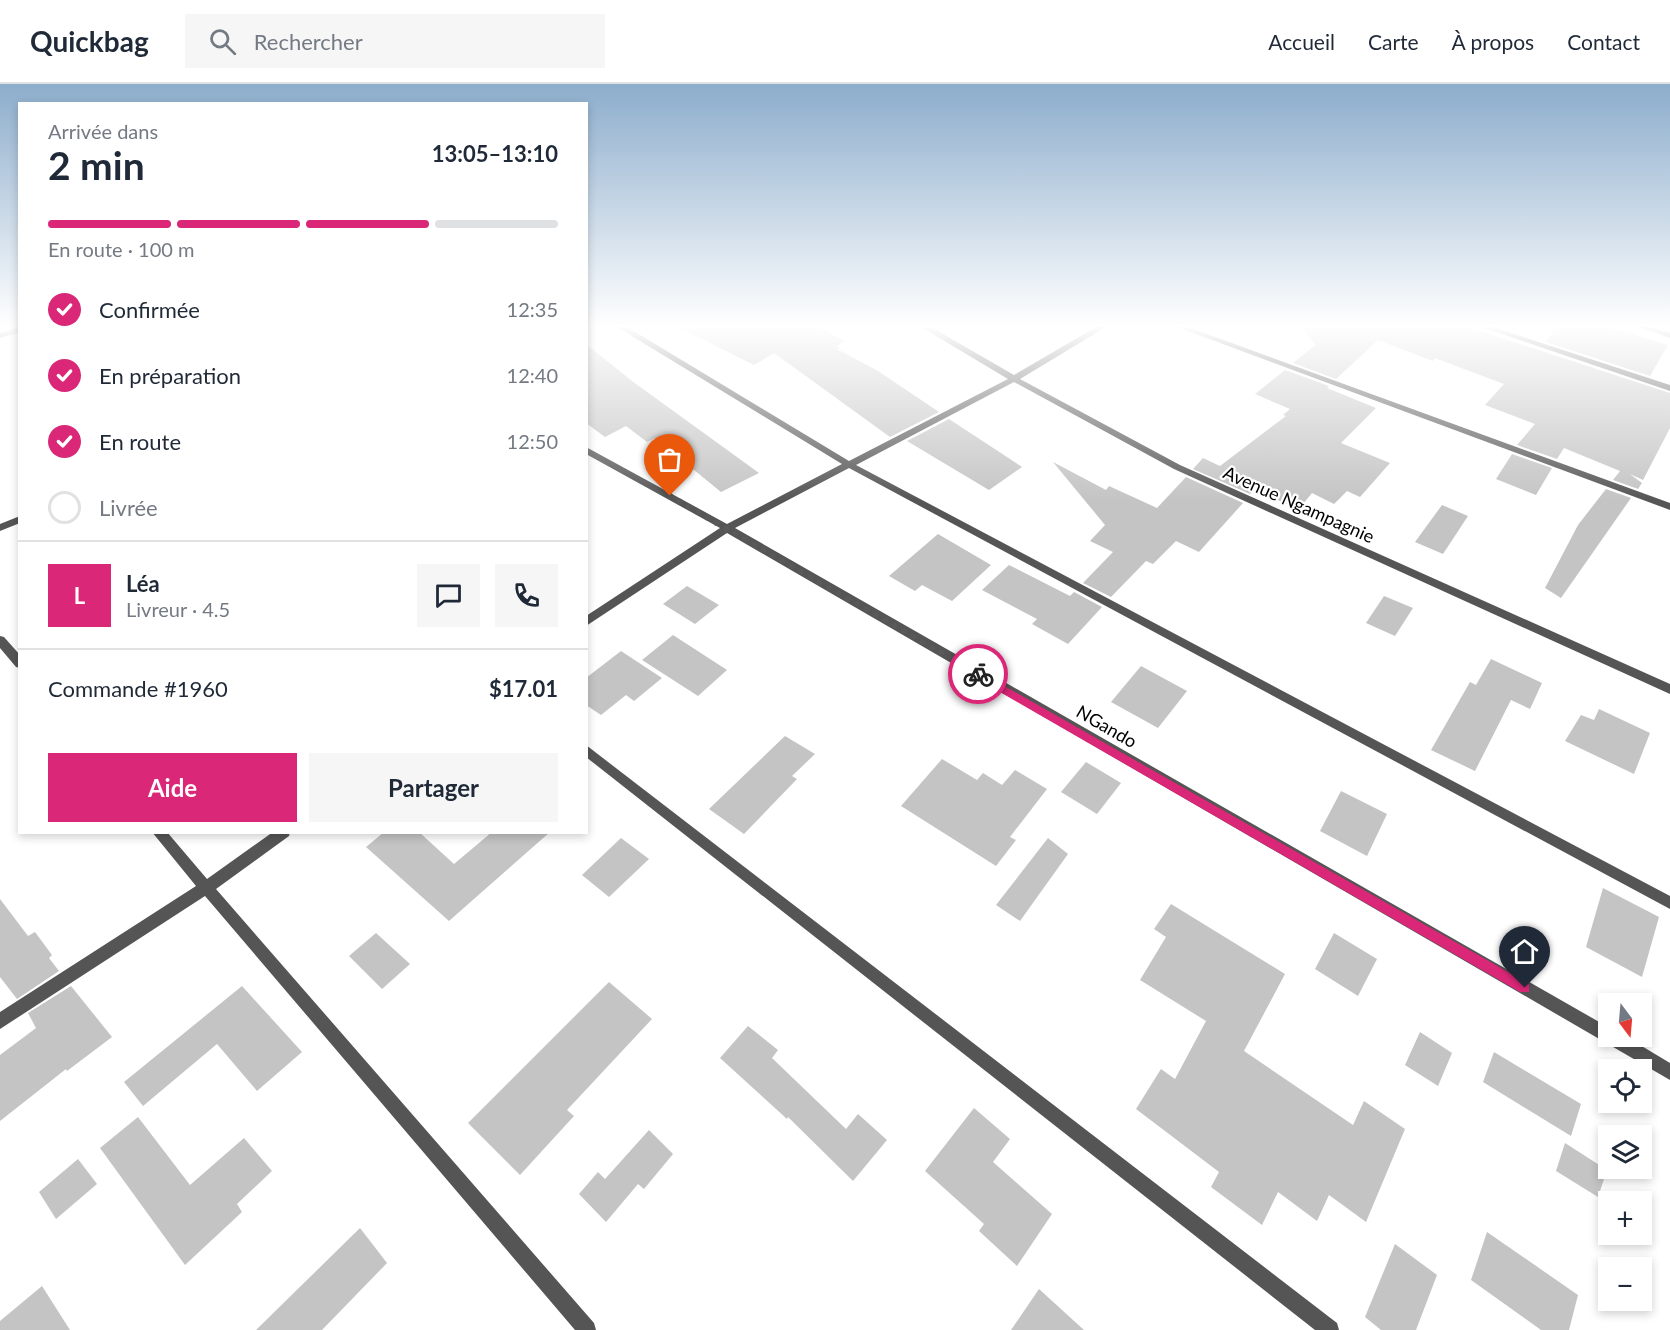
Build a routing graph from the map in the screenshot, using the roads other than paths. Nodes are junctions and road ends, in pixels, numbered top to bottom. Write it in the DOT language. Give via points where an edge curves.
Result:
graph roads {
  1 [pos="717,385"];
  2 [pos="1002,385"];
  3 [pos="1025,385"];
  4 [pos="1339,385"];
  5 [pos="588,451"];
  6 [pos="848,464"];
  7 [pos="1670,507"];
  8 [pos="18,520"];
  9 [pos="0,528"];
  10 [pos="727,528"];
  11 [pos="588,621"];
  12 [pos="0,640"];
  13 [pos="18,662"];
  14 [pos="1670,689"];
  15 [pos="588,752"];
  16 [pos="160,834"];
  17 [pos="281,834"];
  18 [pos="204,889"];
  19 [pos="1670,903"];
  20 [pos="0,1021"];
  21 [pos="1598,1030"];
  22 [pos="1627,1047"];
  23 [pos="1670,1072"];
  24 [pos="587,1330"];
  25 [pos="1330,1330"];
  1 -- 6 [label="street"];
  2 -- 6 [label="street"];
  3 -- 14 [label="street, Avenue Ngampagnie" via="1177,467"];
  4 -- 7 [label="street"];
  5 -- 10 [label="street, NGando"];
  6 -- 10 [label="street"];
  6 -- 19 [label="street"];
  8 -- 9 [label="street"];
  10 -- 11 [label="street"];
  10 -- 21 [label="street, NGando"];
  12 -- 13 [label="street"];
  15 -- 25 [label="street"];
  16 -- 18 [label="street"];
  17 -- 18 [label="street"];
  18 -- 20 [label="street"];
  18 -- 24 [label="street"];
  22 -- 23 [label="street, NGando"];
}
